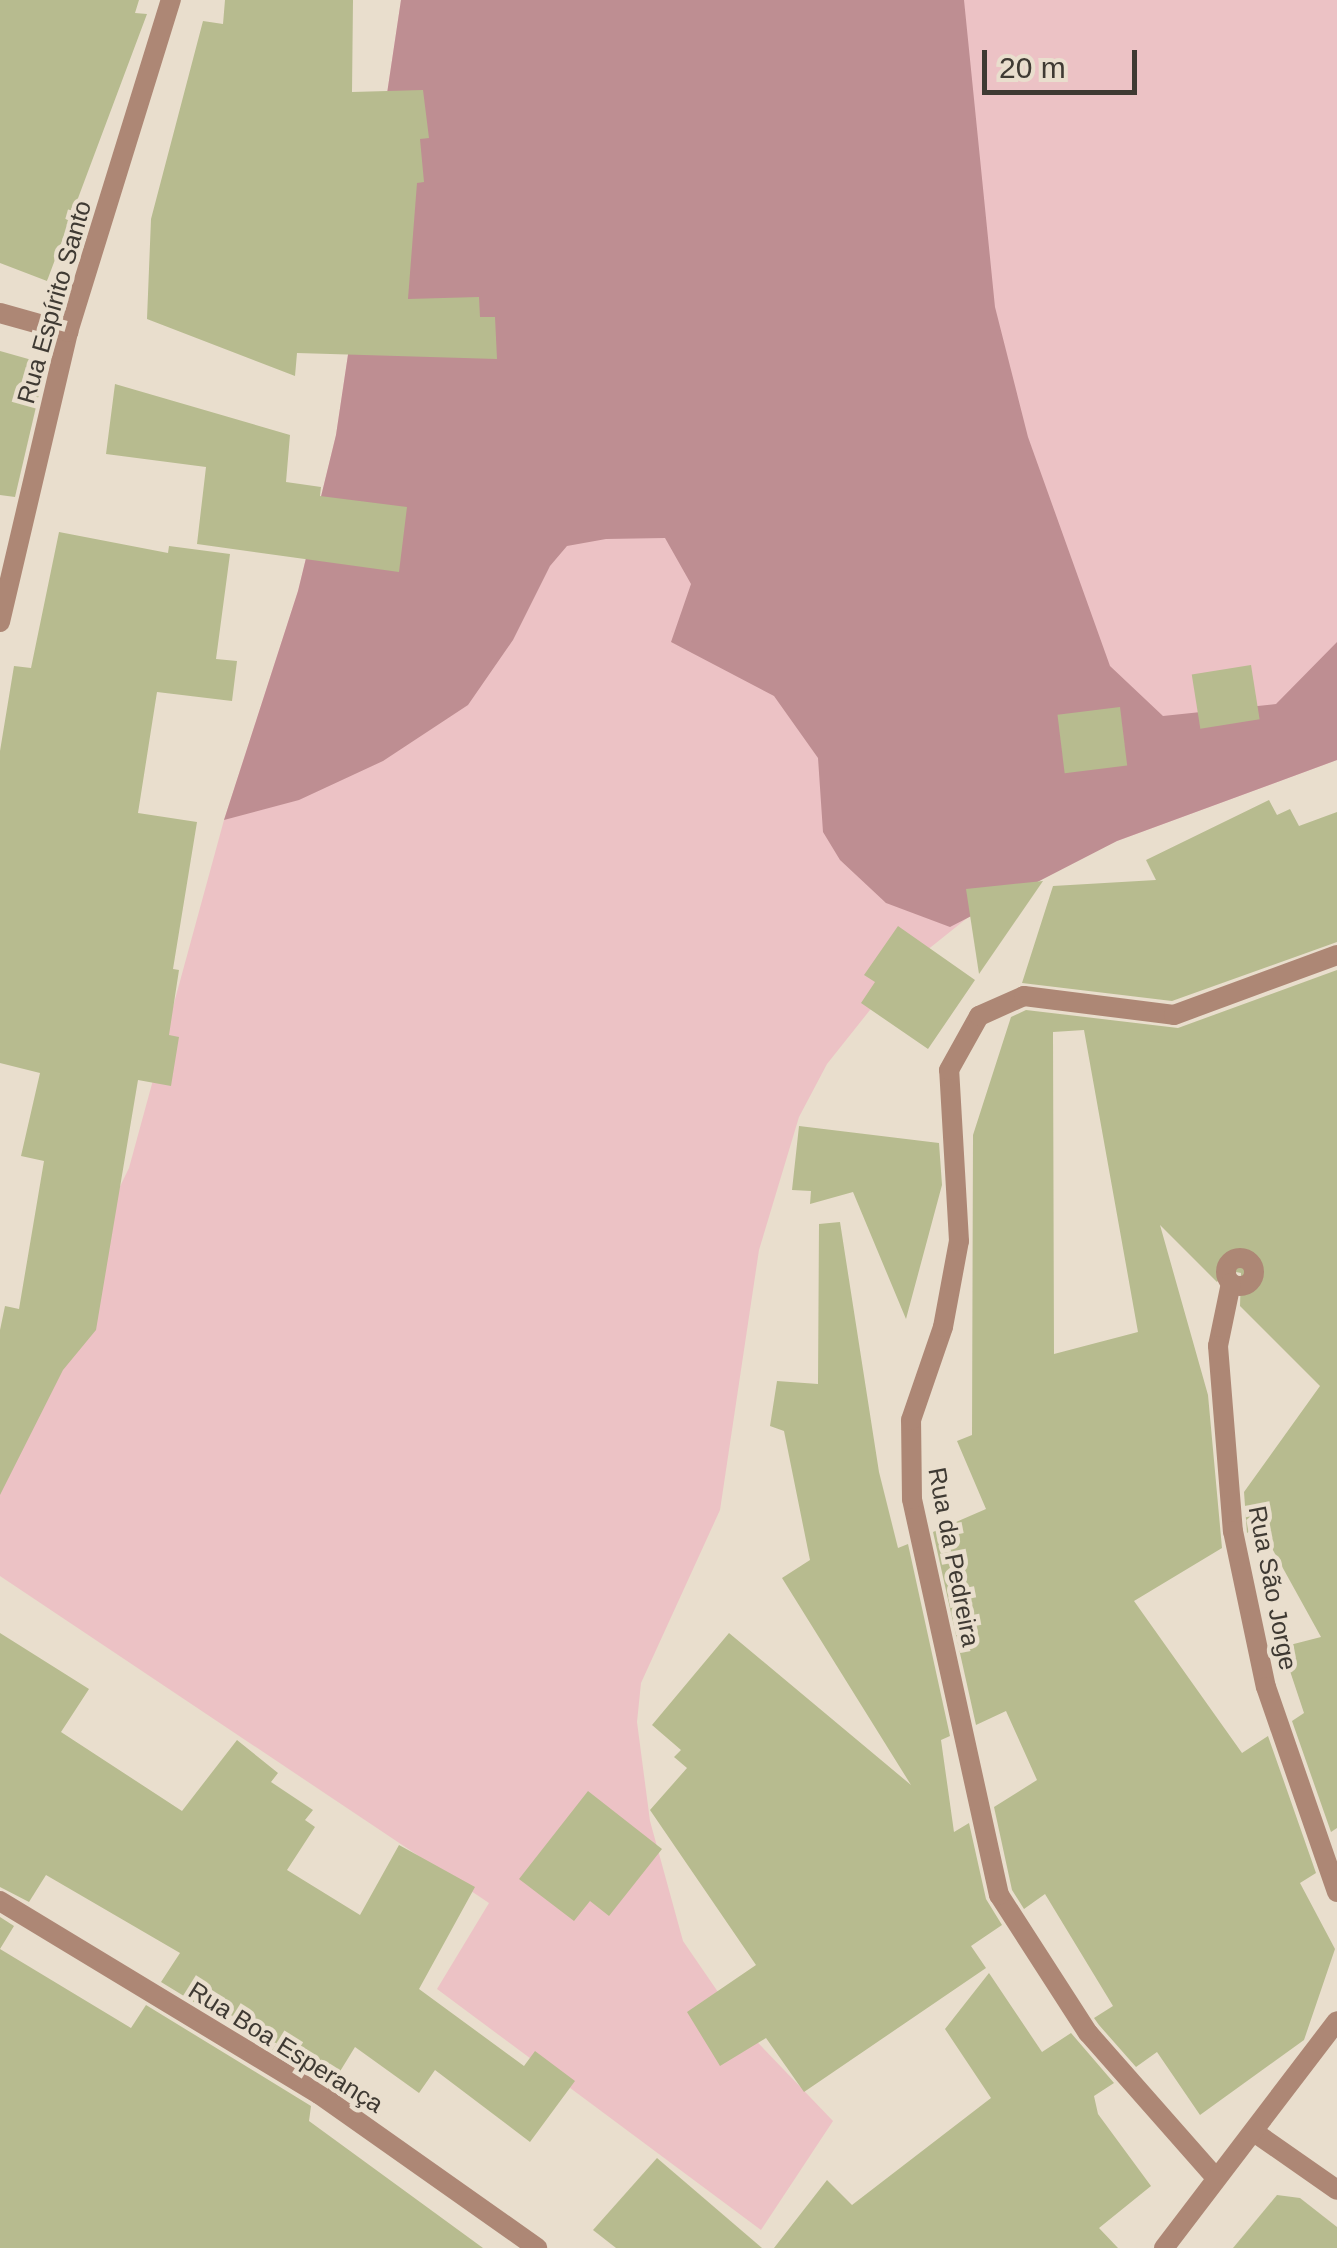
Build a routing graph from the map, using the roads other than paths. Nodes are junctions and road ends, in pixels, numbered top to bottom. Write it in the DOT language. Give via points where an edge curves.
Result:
graph roads {
  1 [pos="171,0"];
  2 [pos="0,313"];
  3 [pos="68,332"];
  4 [pos="0,622"];
  5 [pos="1337,955"];
  6 [pos="1231,1284"];
  7 [pos="1337,1892"];
  8 [pos="0,1901"];
  9 [pos="1337,2022"];
  10 [pos="1254,2132"];
  11 [pos="1216,2178"];
  12 [pos="1337,2190"];
  13 [pos="536,2248"];
  14 [pos="1164,2248"];
  1 -- 3 [label="street, Rua Espírito Santo"];
  2 -- 3 [label="street"];
  3 -- 4 [label="street, Rua Espírito Santo"];
  5 -- 11 [label="street, Rua da Pedreira" via="1226,1002 1174,1015 1024,996 979,1016 949,1070 958,1256 911,1420 912,1499 999,1895 1088,2034"];
  6 -- 7 [label="street, Rua São Jorge" via="1218,1346 1234,1531 1266,1687"];
  8 -- 13 [label="street, Rua Boa Esperança" via="319,2094"];
  9 -- 10 [label="street"];
  10 -- 11 [label="street"];
  10 -- 12 [label="street"];
  11 -- 14 [label="street"];
}
